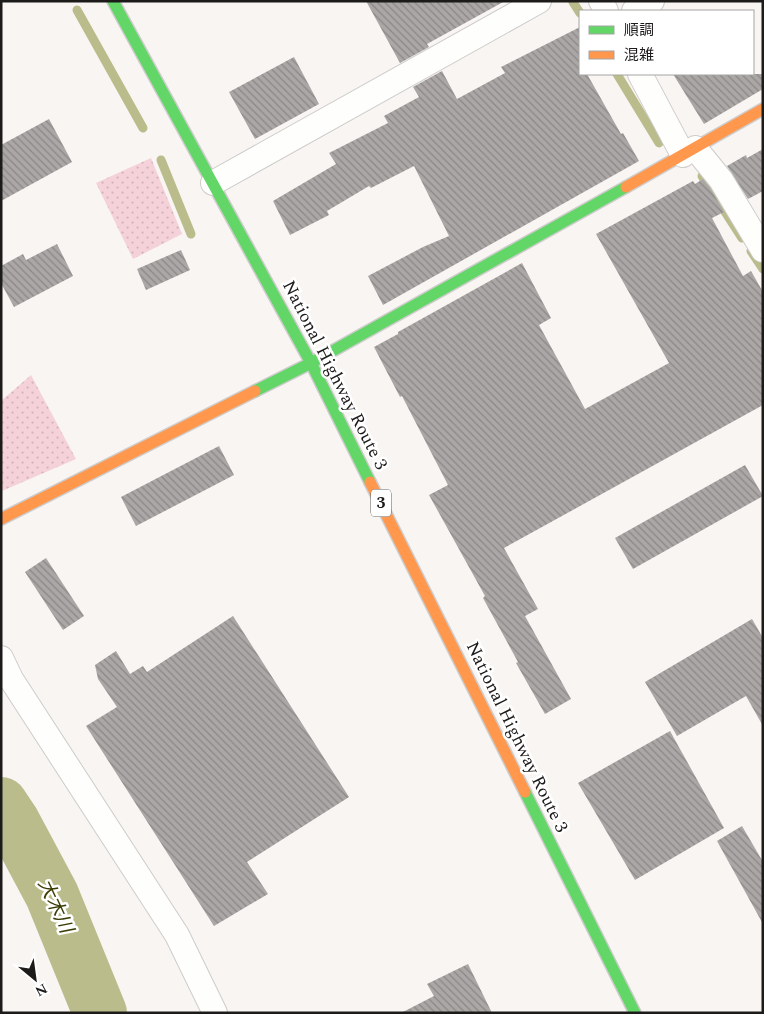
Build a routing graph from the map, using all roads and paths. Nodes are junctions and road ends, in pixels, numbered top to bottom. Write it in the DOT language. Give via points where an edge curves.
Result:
graph roads {
  1 [pos="113,1"];
  2 [pos="539,1"];
  3 [pos="652,1"];
  4 [pos="636,10"];
  5 [pos="641,75"];
  6 [pos="763,109"];
  7 [pos="689,152"];
  8 [pos="213,183"];
  9 [pos="763,250"];
  10 [pos="311,363"];
  11 [pos="1,519"];
  12 [pos="1,658"];
  13 [pos="215,1013"];
  14 [pos="635,1013"];
  1 -- 8 [label="main road, National Highway Route 3 / 3"];
  2 -- 8 [label="street"];
  3 -- 4 [label="street"];
  5 -- 7 [label="street"];
  6 -- 7 [label="main road"];
  7 -- 9 [label="street" via="721,180"];
  7 -- 10 [label="main road"];
  8 -- 10 [label="main road, National Highway Route 3 / 3"];
  10 -- 11 [label="main road"];
  10 -- 14 [label="main road, National Highway Route 3 / 3"];
  12 -- 13 [label="street" via="11,679 177,935"];
}
